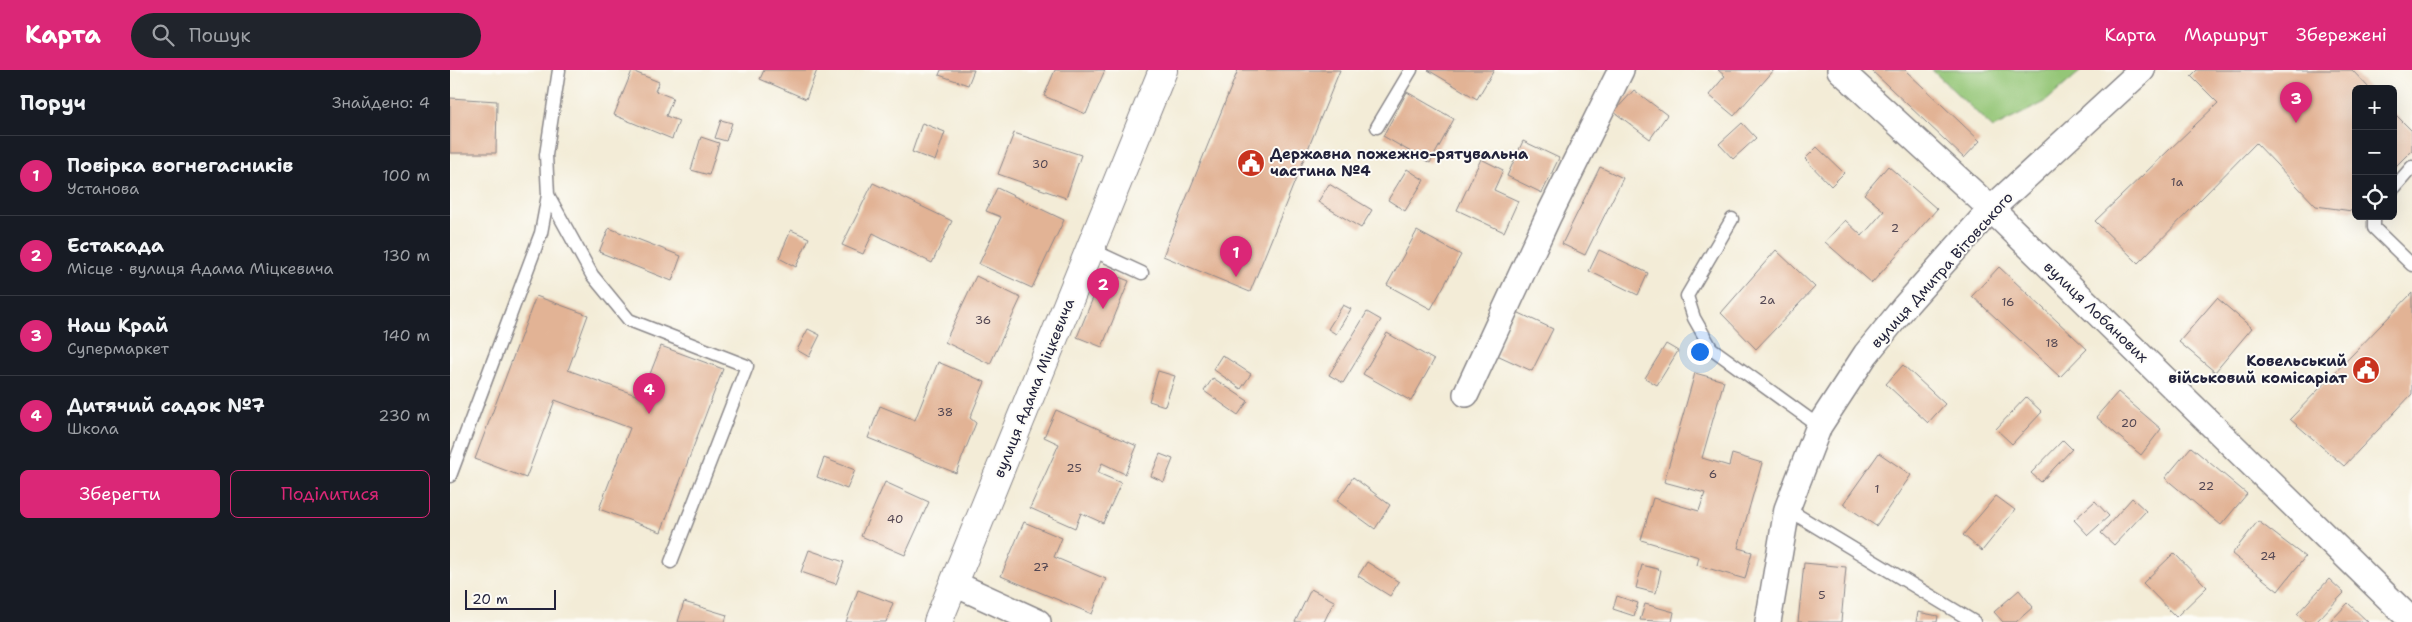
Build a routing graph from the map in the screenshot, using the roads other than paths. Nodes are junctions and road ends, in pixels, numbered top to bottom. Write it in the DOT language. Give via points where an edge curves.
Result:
graph roads {
  1 [pos="559,70"];
  2 [pos="1162,70"];
  3 [pos="1411,70"];
  4 [pos="1621,70"];
  5 [pos="1840,70"];
  6 [pos="2142,70"];
  7 [pos="1377,127"];
  8 [pos="2412,167"];
  9 [pos="2397,184"];
  10 [pos="548,195"];
  11 [pos="1991,210"];
  12 [pos="1732,219"];
  13 [pos="2374,220"];
  14 [pos="1090,249"];
  15 [pos="2412,265"];
  16 [pos="1142,273"];
  17 [pos="1466,394"];
  18 [pos="1819,426"];
  19 [pos="450,476"];
  20 [pos="1786,509"];
  21 [pos="671,562"];
  22 [pos="955,584"];
  23 [pos="2412,620"];
  24 [pos="938,622"];
  25 [pos="1038,622"];
  26 [pos="1768,622"];
  27 [pos="1974,622"];
  1 -- 10 [label="lane" via="546,155"];
  2 -- 14 [label="street, вулиця Адама Міцкевича"];
  3 -- 7 [label="lane"];
  4 -- 17 [label="street"];
  5 -- 11 [label="street, вулиця Лобанових"];
  6 -- 11 [label="street, вулиця Дмитра Вітовського"];
  8 -- 9 [label="lane"];
  10 -- 19 [label="lane" via="541,233"];
  10 -- 21 [label="lane" via="592,275 629,320 747,366"];
  11 -- 18 [label="street, вулиця Дмитра Вітовського" via="1866,354"];
  11 -- 23 [label="street, вулиця Лобанових"];
  12 -- 18 [label="lane" via="1688,296 1694,318 1711,348"];
  13 -- 15 [label="lane" via="2374,228"];
  14 -- 16 [label="lane"];
  14 -- 22 [label="street, вулиця Адама Міцкевича"];
  18 -- 20 [label="street, вулиця Дмитра Вітовського"];
  20 -- 26 [label="street, вулиця Дмитра Вітовського"];
  20 -- 27 [label="lane"];
  22 -- 24 [label="street, вулиця Адама Міцкевича"];
  22 -- 25 [label="street"];
}
